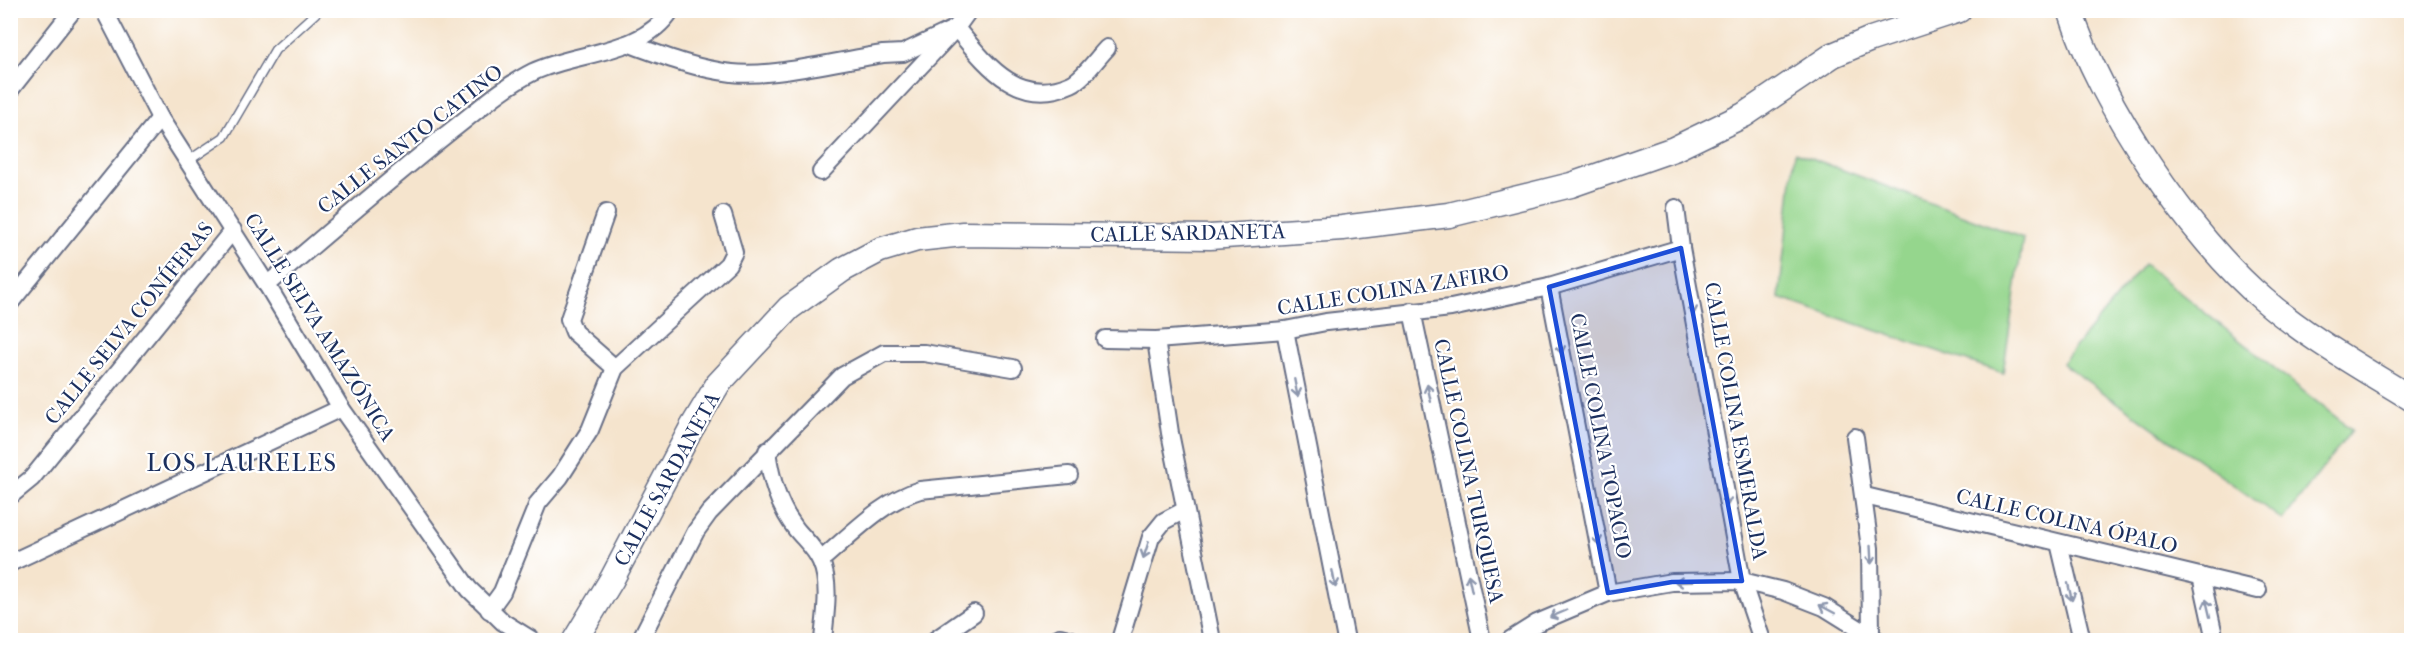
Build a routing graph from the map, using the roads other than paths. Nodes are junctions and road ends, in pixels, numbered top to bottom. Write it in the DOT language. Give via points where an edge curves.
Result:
graph roads {
  1 [pos="73,10"];
  2 [pos="104,10"];
  3 [pos="319,10"];
  4 [pos="670,10"];
  5 [pos="969,10"];
  6 [pos="1959,10"];
  7 [pos="2070,10"];
  8 [pos="956,28"];
  9 [pos="630,44"];
  10 [pos="1107,48"];
  11 [pos="10,90"];
  12 [pos="160,118"];
  13 [pos="188,161"];
  14 [pos="821,172"];
  15 [pos="1676,208"];
  16 [pos="606,213"];
  17 [pos="723,214"];
  18 [pos="233,230"];
  19 [pos="1681,248"];
  20 [pos="267,285"];
  21 [pos="1549,287"];
  22 [pos="10,303"];
  23 [pos="1412,312"];
  24 [pos="1285,330"];
  25 [pos="1106,339"];
  26 [pos="1156,340"];
  27 [pos="615,368"];
  28 [pos="1013,368"];
  29 [pos="2412,399"];
  30 [pos="341,408"];
  31 [pos="1855,437"];
  32 [pos="767,451"];
  33 [pos="1069,475"];
  34 [pos="10,496"];
  35 [pos="1865,496"];
  36 [pos="1185,510"];
  37 [pos="2059,543"];
  38 [pos="821,560"];
  39 [pos="10,563"];
  40 [pos="2201,576"];
  41 [pos="1743,581"];
  42 [pos="2258,590"];
  43 [pos="1608,593"];
  44 [pos="489,610"];
  45 [pos="974,613"];
  46 [pos="1874,638"];
  47 [pos="532,640"];
  48 [pos="575,640"];
  49 [pos="640,640"];
  50 [pos="823,640"];
  51 [pos="934,640"];
  52 [pos="1120,640"];
  53 [pos="1212,640"];
  54 [pos="1346,640"];
  55 [pos="1482,640"];
  56 [pos="1510,640"];
  57 [pos="1762,640"];
  58 [pos="2082,640"];
  59 [pos="2215,640"];
  1 -- 11 [label="street"];
  2 -- 12 [label="street, CALLE SELVA AMAZÓNICA"];
  3 -- 13 [label="lane" via="275,50 224,137"];
  4 -- 9 [label="street" via="654,30"];
  5 -- 8 [label="street"];
  6 -- 48 [label="street, CALLE SARDANETA" via="1833,55 1744,116 1674,149 1571,185 1449,215 1342,228 1210,237 963,234 880,250 842,270 789,308 718,384"];
  7 -- 29 [label="street" via="2104,90 2143,155 2212,249 2265,301"];
  8 -- 9 [label="street" via="903,53 734,74 701,68"];
  8 -- 10 [label="street" via="985,62 1021,89 1041,91 1072,84"];
  8 -- 14 [label="street"];
  9 -- 20 [label="street, CALLE SANTO CATINO" via="573,57 533,72 498,93"];
  12 -- 13 [label="street, CALLE SELVA AMAZÓNICA"];
  12 -- 22 [label="street"];
  13 -- 18 [label="street, CALLE SELVA AMAZÓNICA"];
  15 -- 19 [label="street, CALLE COLINA ESMERALDA"];
  16 -- 27 [label="street" via="569,319 574,332"];
  17 -- 27 [label="street" via="734,252 728,264"];
  18 -- 20 [label="street, CALLE SELVA AMAZÓNICA"];
  18 -- 34 [label="street, CALLE SELVA CONÍFERAS" via="32,478"];
  19 -- 21 [label="street, CALLE COLINA ZAFIRO"];
  19 -- 41 [label="street, CALLE COLINA ESMERALDA, one-way"];
  20 -- 30 [label="street, CALLE SELVA AMAZÓNICA"];
  21 -- 23 [label="street, CALLE COLINA ZAFIRO" via="1451,308"];
  21 -- 43 [label="street, CALLE COLINA TOPACIO, one-way"];
  23 -- 24 [label="street, CALLE COLINA ZAFIRO"];
  55 -- 23 [label="street, CALLE COLINA TURQUESA, one-way"];
  24 -- 26 [label="street, CALLE COLINA ZAFIRO"];
  24 -- 54 [label="street, one-way"];
  25 -- 26 [label="street, CALLE COLINA ZAFIRO"];
  26 -- 36 [label="street"];
  27 -- 44 [label="street" via="590,430 538,503 502,592"];
  28 -- 32 [label="street" via="924,353 884,353 842,376"];
  30 -- 39 [label="street"];
  30 -- 44 [label="street, CALLE SELVA AMAZÓNICA" via="469,589"];
  31 -- 35 [label="street"];
  32 -- 38 [label="street" via="780,502"];
  32 -- 49 [label="street" via="696,531"];
  33 -- 38 [label="street" via="905,494"];
  35 -- 37 [label="street, CALLE COLINA ÓPALO"];
  35 -- 46 [label="street, one-way"];
  36 -- 52 [label="street, one-way" via="1164,521 1151,537"];
  36 -- 53 [label="street"];
  37 -- 40 [label="street, CALLE COLINA ÓPALO"];
  37 -- 58 [label="street, one-way"];
  38 -- 50 [label="street" via="825,594"];
  40 -- 42 [label="street, CALLE COLINA ÓPALO"];
  59 -- 40 [label="street, one-way"];
  41 -- 43 [label="street, one-way" via="1672,582"];
  46 -- 41 [label="street, one-way" via="1824,607"];
  41 -- 57 [label="street, CALLE COLINA ESMERALDA"];
  43 -- 56 [label="street, one-way" via="1537,623"];
  44 -- 47 [label="street, CALLE SELVA AMAZÓNICA"];
  45 -- 51 [label="street"];
}
